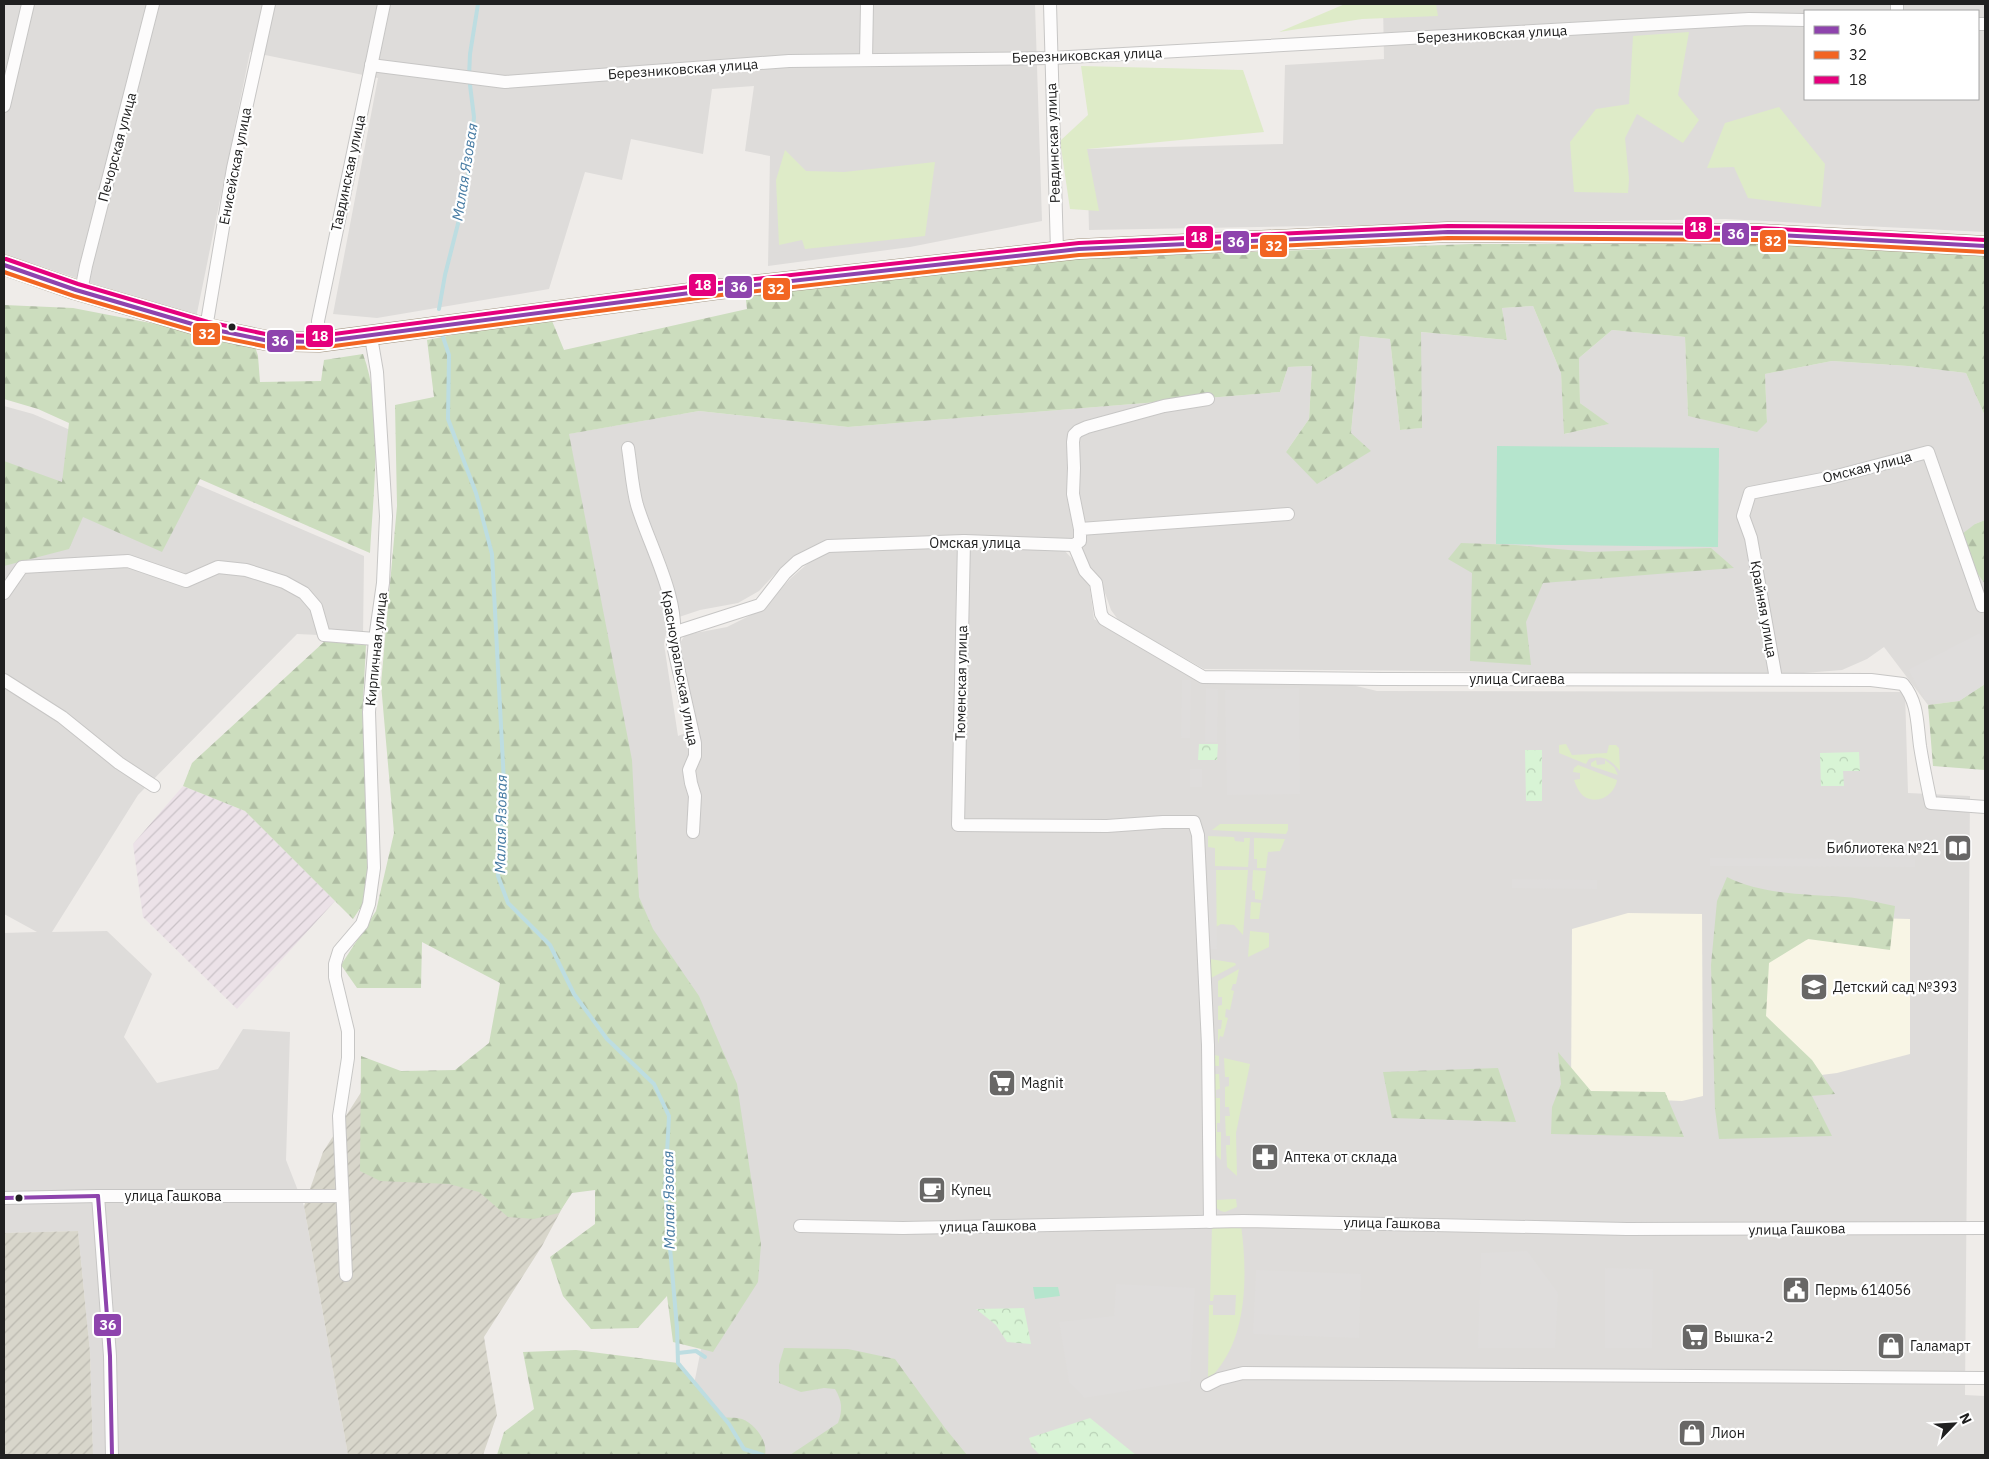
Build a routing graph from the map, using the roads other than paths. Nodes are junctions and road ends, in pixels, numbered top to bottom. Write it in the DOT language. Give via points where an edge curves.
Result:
graph roads {
  1 [pos="28,4"];
  2 [pos="154,4"];
  3 [pos="269,4"];
  4 [pos="384,4"];
  5 [pos="867,4"];
  6 [pos="1050,4"];
  7 [pos="1804,20"];
  8 [pos="1051,58"];
  9 [pos="866,60"];
  10 [pos="371,65"];
  11 [pos="4,106"];
  12 [pos="1985,246"];
  13 [pos="1057,251"];
  14 [pos="4,265"];
  15 [pos="82,291"];
  16 [pos="206,328"];
  17 [pos="372,337"];
  18 [pos="319,342"];
  19 [pos="1208,399"];
  20 [pos="628,448"];
  21 [pos="1288,514"];
  22 [pos="1080,529"];
  23 [pos="1751,538"];
  24 [pos="964,541"];
  25 [pos="1074,545"];
  26 [pos="4,593"];
  27 [pos="1982,606"];
  28 [pos="676,632"];
  29 [pos="375,638"];
  30 [pos="4,680"];
  31 [pos="1776,680"];
  32 [pos="154,786"];
  33 [pos="1985,807"];
  34 [pos="693,832"];
  35 [pos="98,1196"];
  36 [pos="342,1196"];
  37 [pos="4,1198"];
  38 [pos="1210,1222"];
  39 [pos="800,1226"];
  40 [pos="1985,1228"];
  41 [pos="346,1275"];
  42 [pos="1985,1378"];
  43 [pos="1207,1384"];
  44 [pos="112,1455"];
  1 -- 11 [label="street"];
  2 -- 15 [label="street, Печорская улица" via="88,256"];
  3 -- 16 [label="street, Енисейская улица" via="233,168"];
  4 -- 10 [label="street, Тавдинская улица"];
  5 -- 9 [label="street"];
  6 -- 8 [label="street, Ревдинская улица"];
  7 -- 8 [label="street, Березниковская улица" via="1749,19"];
  8 -- 9 [label="street, Березниковская улица"];
  8 -- 13 [label="street, Ревдинская улица"];
  9 -- 10 [label="street, Березниковская улица" via="789,61 505,82"];
  10 -- 18 [label="street, Тавдинская улица" via="318,321"];
  12 -- 13 [label="main road" via="1759,234 1448,232"];
  13 -- 17 [label="main road" via="720,289"];
  14 -- 15 [label="main road"];
  15 -- 16 [label="main road"];
  16 -- 18 [label="main road" via="268,341"];
  17 -- 18 [label="main road"];
  17 -- 29 [label="street, Кирпичная улица" via="386,516 383,583"];
  19 -- 22 [label="street" via="1164,406 1087,427 1074,435 1073,494"];
  20 -- 28 [label="street, Красноуральская улица" via="636,504 671,602"];
  21 -- 22 [label="street"];
  22 -- 25 [label="street" via="1080,542"];
  23 -- 27 [label="street, Омская улица" via="1743,516 1750,493 1833,477 1928,452"];
  23 -- 31 [label="street, Крайняя улица"];
  24 -- 25 [label="street, Омская улица"];
  24 -- 28 [label="street, Омская улица" via="828,546 784,573 760,605"];
  24 -- 38 [label="street, Тюменская улица" via="958,825 1107,826 1194,822 1198,835 1208,1045"];
  25 -- 31 [label="street, улица Сигаева" via="1085,571 1096,583 1104,619 1203,677"];
  26 -- 29 [label="street" via="22,567 128,561 186,581 218,567 246,570 284,582 304,593 316,607 324,635"];
  28 -- 34 [label="street, Красноуральская улица" via="673,645 695,743 695,756 689,770 695,796"];
  29 -- 36 [label="street, Кирпичная улица" via="370,712 374,868 369,904 362,924 339,951 335,964 348,1031 348,1058 339,1116"];
  30 -- 32 [label="street" via="62,717 119,764"];
  31 -- 33 [label="street, улица Сигаева" via="1871,680 1903,684 1915,706 1931,803"];
  35 -- 36 [label="street, улица Гашкова"];
  35 -- 37 [label="street, улица Гашкова"];
  35 -- 44 [label="street" via="110,1356"];
  36 -- 41 [label="street"];
  38 -- 39 [label="street, улица Гашкова" via="903,1228"];
  38 -- 40 [label="street, улица Гашкова" via="1737,1230"];
  42 -- 43 [label="street" via="1664,1378 1243,1372"];
}
